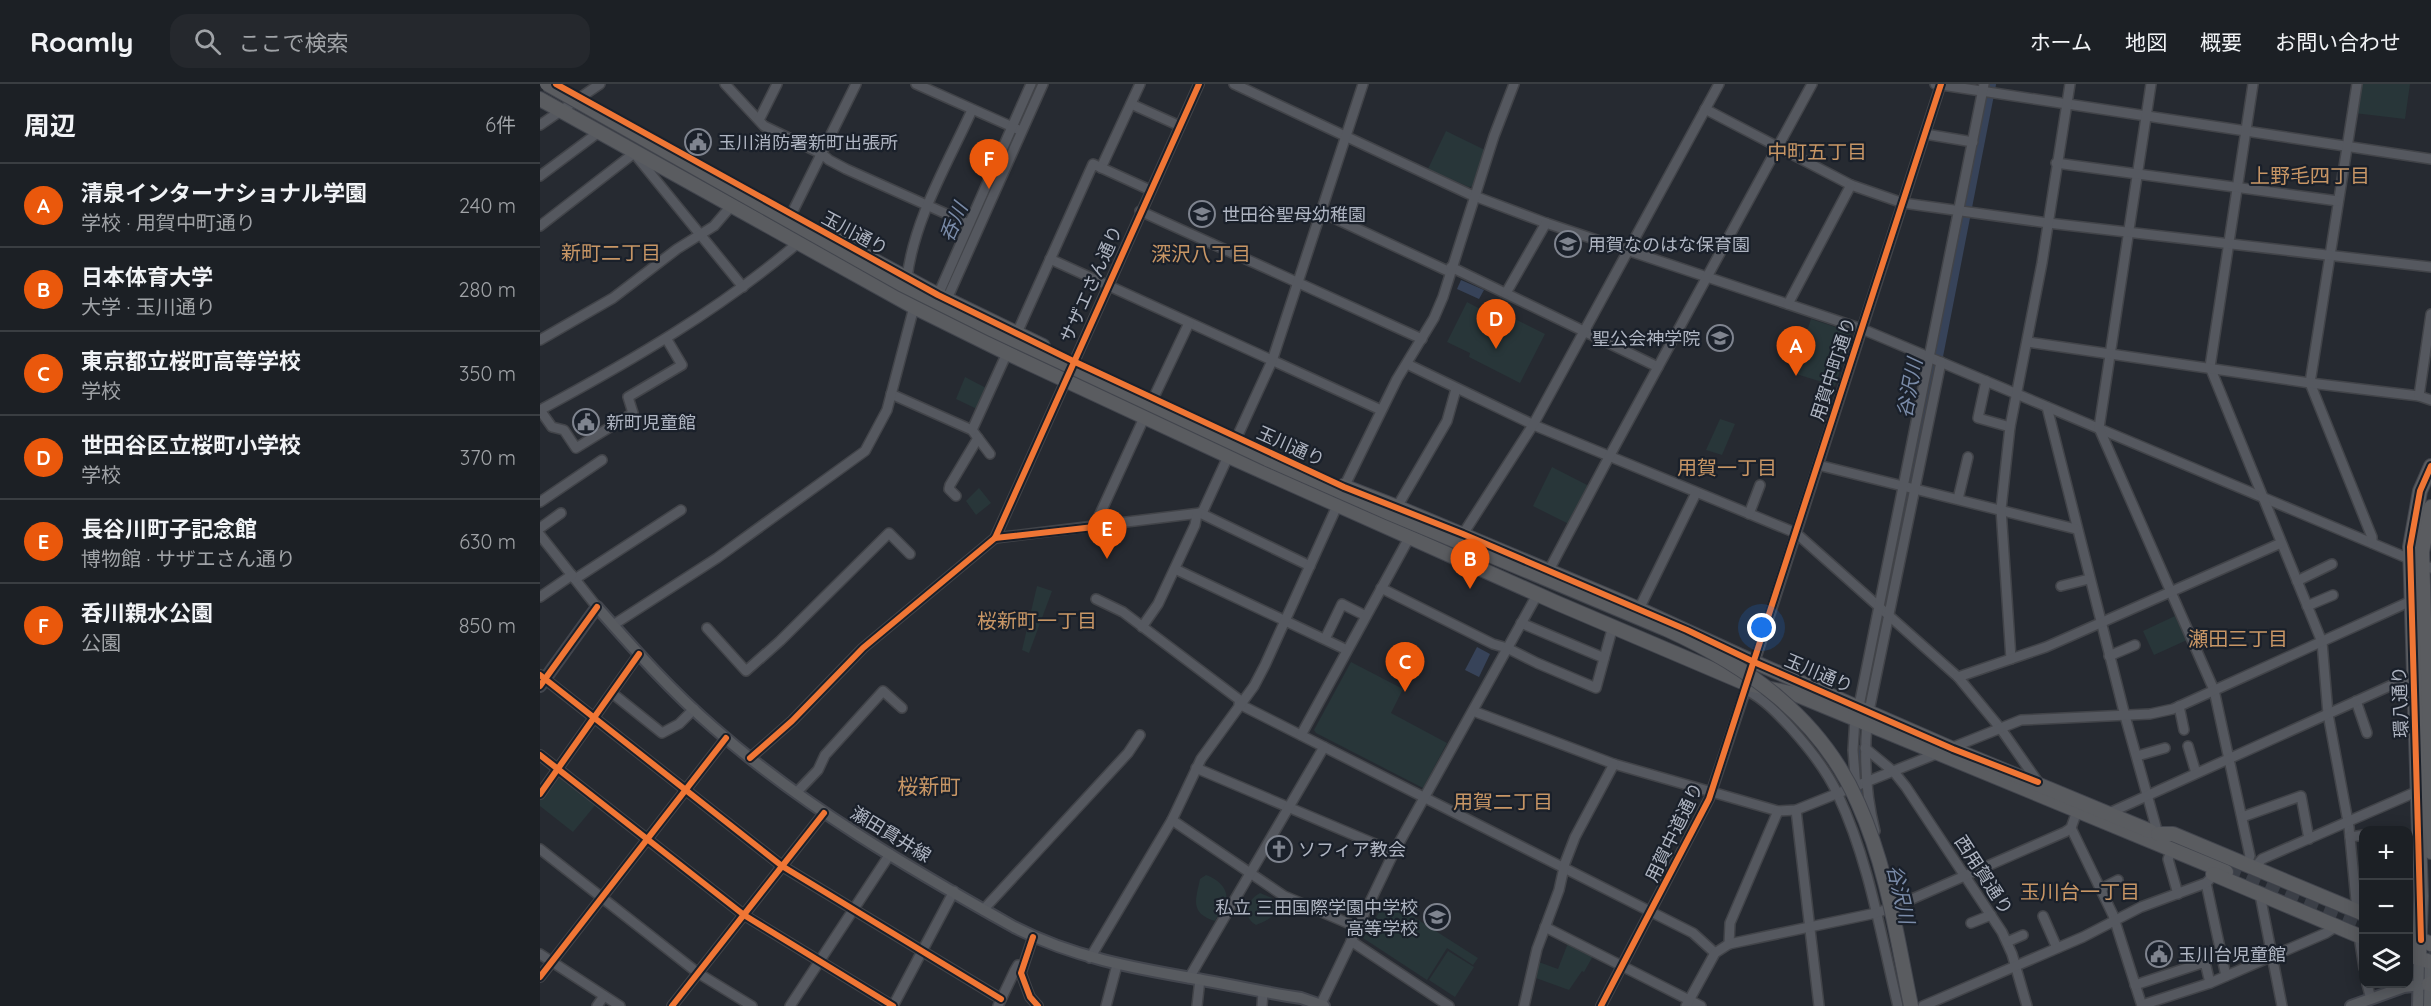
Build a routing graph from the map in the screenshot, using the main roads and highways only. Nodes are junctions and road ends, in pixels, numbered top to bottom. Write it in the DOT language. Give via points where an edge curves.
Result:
graph roads {
  1 [pos="547,84"];
  2 [pos="556,84"];
  3 [pos="540,90"];
  4 [pos="540,99"];
  5 [pos="2431,466"];
  6 [pos="2431,507"];
  7 [pos="2427,547"];
  8 [pos="2421,564"];
  9 [pos="2422,595"];
  10 [pos="2424,672"];
  11 [pos="541,680"];
  12 [pos="1863,714"];
  13 [pos="2426,787"];
  14 [pos="2155,838"];
  15 [pos="2431,852"];
  16 [pos="2219,874"];
  17 [pos="2415,896"];
  18 [pos="2359,913"];
  19 [pos="2359,936"];
  20 [pos="2421,948"];
  21 [pos="2426,984"];
  22 [pos="1321,1006"];
  23 [pos="1900,1006"];
  24 [pos="1911,1006"];
  25 [pos="2351,1006"];
  26 [pos="2418,1006"];
  27 [pos="2429,1006"];
  1 -- 24 [label="highway, bridge" via="901,284 993,330 1365,502 1686,638 1747,672 1799,716 1828,751 1853,791 1881,870"];
  2 -- 12 [label="highway, 玉川通り" via="942,297 1073,361 1344,487 1639,609"];
  3 -- 23 [label="highway" via="855,268 989,338 1384,520 1673,642 1743,680 1804,734 1845,795 1872,871"];
  4 -- 12 [label="highway, 玉川通り" via="914,307 1144,418 1747,687 1795,694"];
  5 -- 8 [label="highway, 環八通り" via="2411,536"];
  6 -- 7 [label="highway, 環八通り"];
  7 -- 8 [label="highway, 環八通り"];
  8 -- 9 [label="highway, 環八通り"];
  9 -- 10 [label="highway, 環八通り"];
  10 -- 13 [label="highway, 環八通り"];
  11 -- 22 [label="main road, 瀬田貫井線" via="597,607 694,709 750,758 824,813 983,910 1033,937 1090,958 1301,998"];
  12 -- 14 [label="highway, 玉川通り" via="2109,813"];
  12 -- 14 [label="highway, 玉川通り" via="1939,754 2077,811"];
  13 -- 15 [label="highway, 環八通り"];
  13 -- 17 [label="highway, 環八通り"];
  14 -- 16 [label="highway, 玉川通り"];
  14 -- 16 [label="highway" via="2171,852"];
  14 -- 18 [label="highway" via="2173,834"];
  16 -- 19 [label="highway"];
  17 -- 20 [label="highway, 環八通り" via="2421,918"];
  20 -- 21 [label="main road, 環八通り"];
  21 -- 25 [label="main road" via="2404,987"];
  21 -- 26 [label="main road, 環八通り"];
  21 -- 27 [label="main road, 環八通り"];
}
